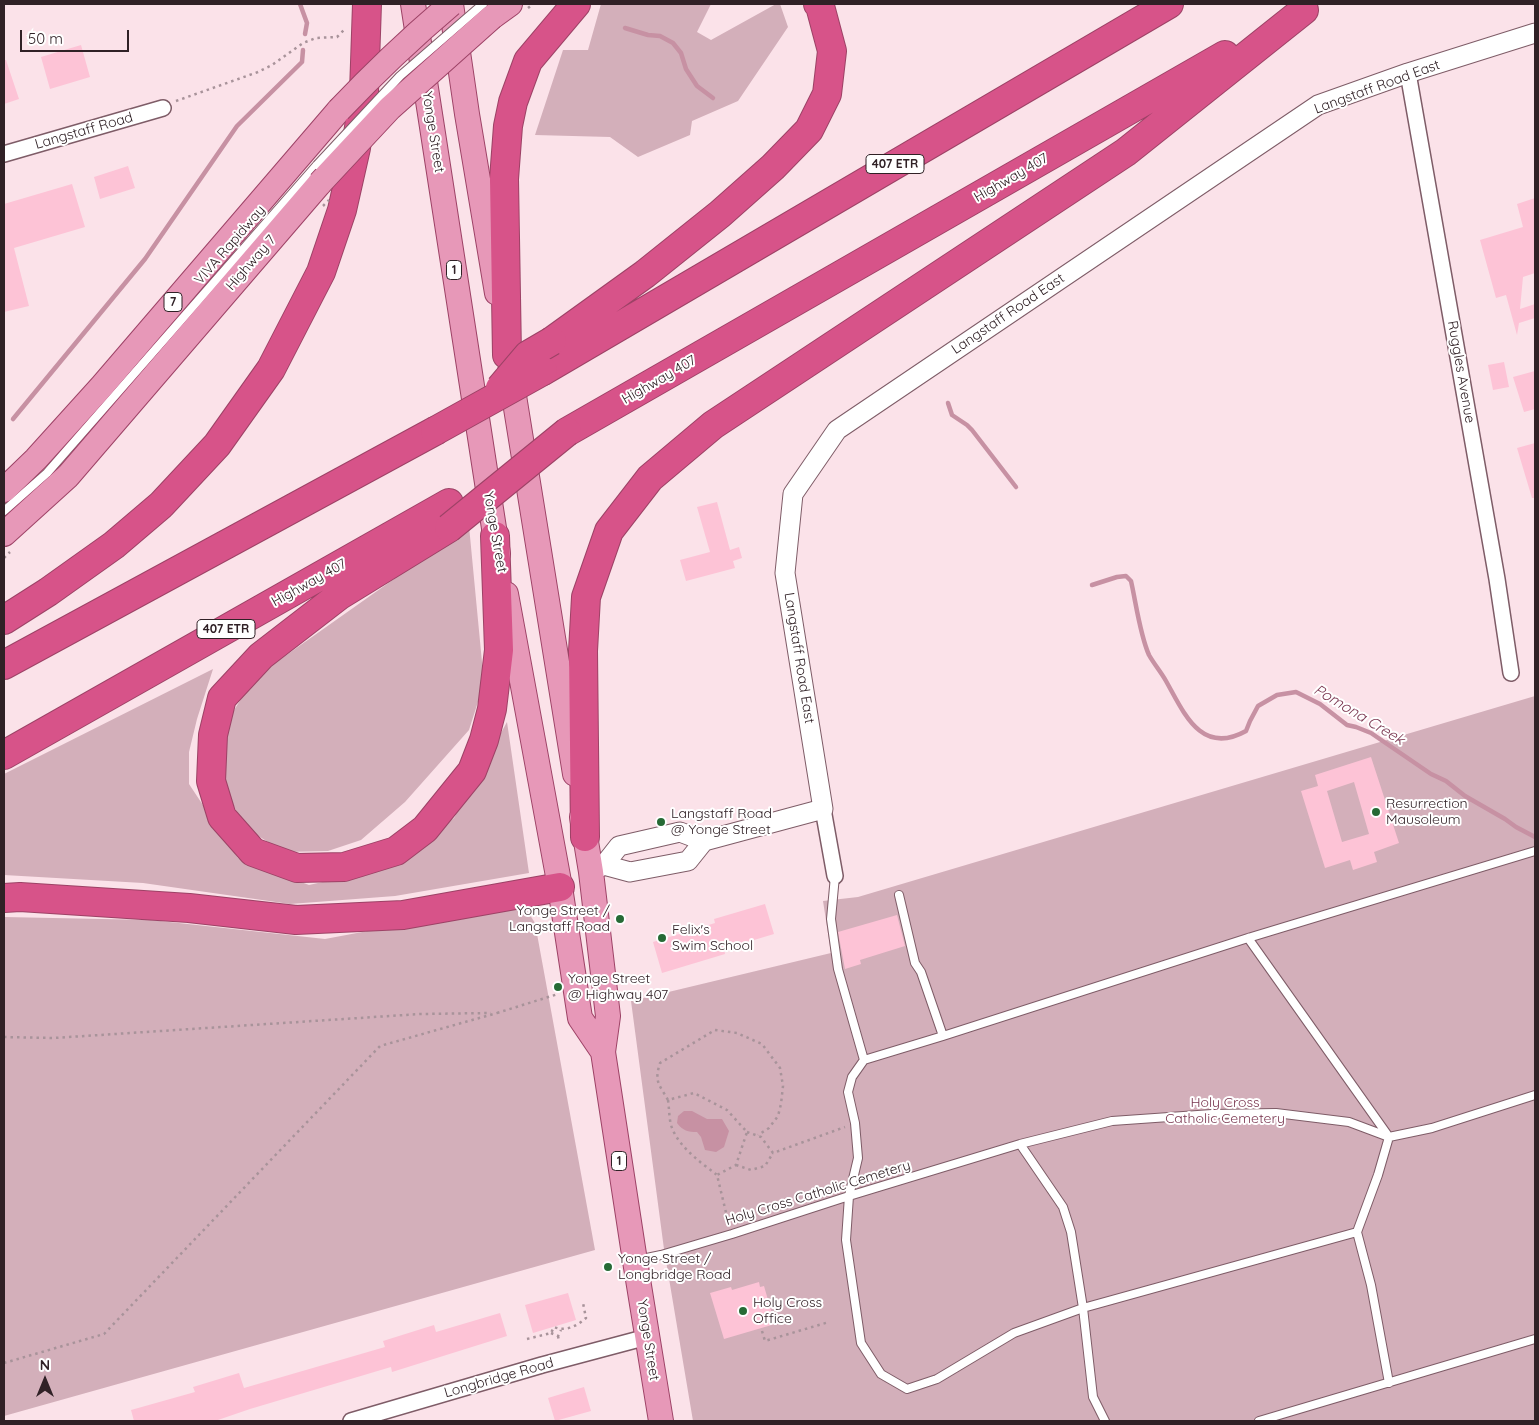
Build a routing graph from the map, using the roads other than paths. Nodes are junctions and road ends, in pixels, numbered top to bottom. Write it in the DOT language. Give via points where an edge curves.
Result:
graph roads {
  1 [pos="367,4"];
  2 [pos="413,4"];
  3 [pos="451,4"];
  4 [pos="576,4"];
  5 [pos="818,4"];
  6 [pos="1169,4"];
  7 [pos="1309,7"];
  8 [pos="495,8"];
  9 [pos="1535,33"];
  10 [pos="1408,73"];
  11 [pos="164,108"];
  12 [pos="4,154"];
  13 [pos="318,174"];
  14 [pos="508,356"];
  15 [pos="488,402"];
  16 [pos="4,490"];
  17 [pos="4,512"];
  18 [pos="449,516"];
  19 [pos="4,534"];
  20 [pos="495,536"];
  21 [pos="4,620"];
  22 [pos="4,665"];
  23 [pos="1510,673"];
  24 [pos="4,754"];
  25 [pos="823,809"];
  26 [pos="586,837"];
  27 [pos="704,841"];
  28 [pos="1535,851"];
  29 [pos="597,869"];
  30 [pos="835,876"];
  31 [pos="560,888"];
  32 [pos="899,895"];
  33 [pos="4,898"];
  34 [pos="1248,938"];
  35 [pos="944,1036"];
  36 [pos="602,1052"];
  37 [pos="864,1060"];
  38 [pos="1535,1095"];
  39 [pos="1389,1137"];
  40 [pos="1020,1144"];
  41 [pos="849,1196"];
  42 [pos="1357,1232"];
  43 [pos="635,1261"];
  44 [pos="1083,1308"];
  45 [pos="647,1337"];
  46 [pos="1535,1339"];
  47 [pos="1389,1383"];
  48 [pos="351,1421"];
  49 [pos="661,1421"];
  50 [pos="1105,1421"];
  51 [pos="1259,1421"];
  1 -- 21 [label="highway" via="364,92 342,210 321,272 271,369 217,445 161,505 114,544"];
  2 -- 20 [label="main road, Yonge Street / 1"];
  3 -- 14 [label="main road, Yonge Street / 1"];
  3 -- 16 [label="main road, 7, bridge" via="373,74 339,110 102,386"];
  4 -- 14 [label="highway" via="528,61 508,126 504,179"];
  5 -- 15 [label="highway, bridge" via="832,51 827,94 808,130 773,167 720,214 645,274 528,355"];
  6 -- 15 [label="highway, 407 ETR, bridge"];
  7 -- 18 [label="highway, Highway 407 / 407 ETR, bridge" via="567,432"];
  7 -- 26 [label="highway" via="1126,152 713,425 650,478 609,531 586,597 583,651"];
  8 -- 13 [label="main road, Highway 7, bridge"];
  9 -- 10 [label="street, Langstaff Road East"];
  10 -- 23 [label="street, Ruggles Avenue" via="1496,570"];
  10 -- 25 [label="street, Langstaff Road East" via="1318,105 837,430 793,494 785,573"];
  11 -- 12 [label="street, Langstaff Road"];
  13 -- 17 [label="lane, VIVA Rapidway" via="48,473"];
  13 -- 19 [label="main road, Highway 7" via="68,476"];
  14 -- 26 [label="main road, Yonge Street / 1"];
  15 -- 22 [label="highway, 407 ETR, bridge"];
  18 -- 20 [label="highway" via="262,656 222,698 213,736 211,781 222,816 253,852 297,868 344,867 396,851 425,829 472,771 492,709 499,650"];
  18 -- 24 [label="highway, Highway 407 / 407 ETR"];
  20 -- 31 [label="main road, Yonge Street / 1"];
  25 -- 27 [label="street"];
  25 -- 30 [label="street, Langstaff Road East"];
  26 -- 29 [label="main road, Yonge Street / 1"];
  27 -- 29 [label="street" via="688,860 630,872"];
  27 -- 29 [label="street" via="680,832 619,846"];
  28 -- 34 [label="lane"];
  29 -- 31 [label="main road"];
  29 -- 36 [label="main road, Yonge Street / 1" via="608,1016"];
  30 -- 37 [label="lane" via="832,919 838,969"];
  31 -- 33 [label="highway" via="403,915 296,920 188,908"];
  31 -- 36 [label="main road, Yonge Street / 1" via="580,1018"];
  32 -- 35 [label="lane" via="915,963"];
  34 -- 35 [label="lane"];
  34 -- 39 [label="lane"];
  35 -- 37 [label="lane"];
  36 -- 43 [label="main road, Yonge Street / 1"];
  37 -- 41 [label="lane" via="852,1077 848,1092 858,1158"];
  38 -- 39 [label="lane" via="1432,1128"];
  39 -- 40 [label="lane, Holy Cross Catholic Cemetery" via="1350,1122 1276,1113 1212,1114 1112,1121"];
  39 -- 42 [label="lane"];
  40 -- 41 [label="lane, Holy Cross Catholic Cemetery"];
  40 -- 44 [label="lane" via="1063,1207 1071,1232"];
  41 -- 43 [label="lane, Holy Cross Catholic Cemetery"];
  41 -- 44 [label="lane" via="846,1240 861,1343 881,1374 906,1389 937,1379 1014,1333"];
  42 -- 44 [label="lane"];
  42 -- 47 [label="lane" via="1371,1285"];
  43 -- 45 [label="main road, Yonge Street / 1"];
  44 -- 50 [label="lane" via="1093,1397"];
  45 -- 48 [label="street, Longbridge Road"];
  45 -- 49 [label="main road, Yonge Street / 1"];
  46 -- 47 [label="lane"];
  47 -- 51 [label="lane"];
}
